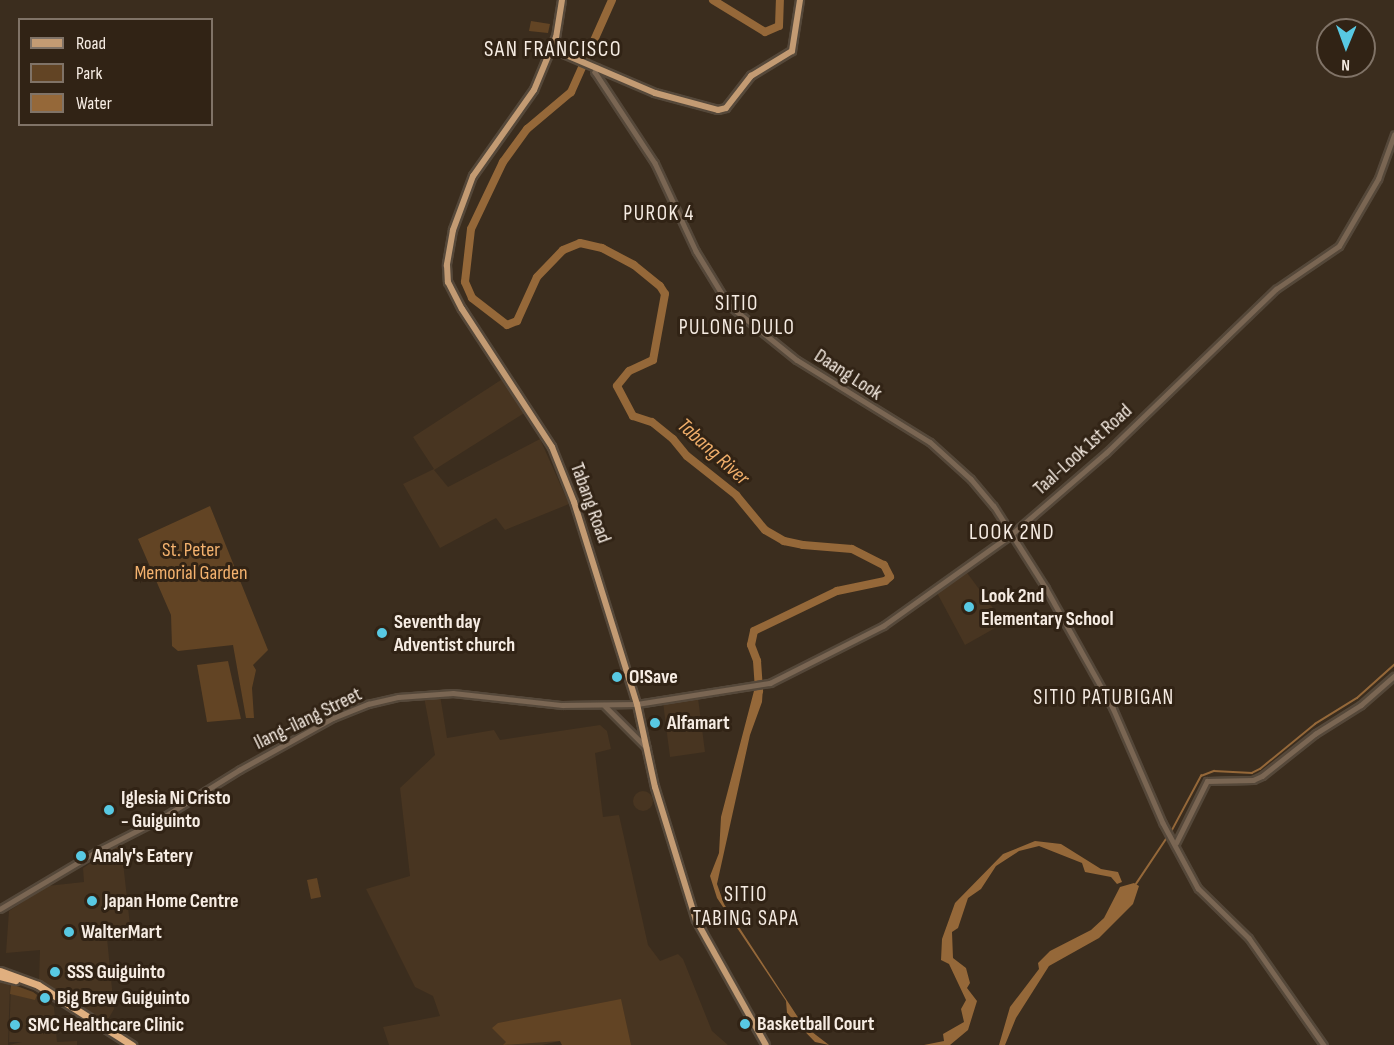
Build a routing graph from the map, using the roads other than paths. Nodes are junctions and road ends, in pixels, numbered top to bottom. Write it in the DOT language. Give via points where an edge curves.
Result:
graph roads {
  1 [pos="562,0"];
  2 [pos="800,0"];
  3 [pos="552,49"];
  4 [pos="596,70"];
  5 [pos="1394,135"];
  6 [pos="1011,534"];
  7 [pos="1394,676"];
  8 [pos="637,704"];
  9 [pos="605,706"];
  10 [pos="648,749"];
  11 [pos="1175,842"];
  12 [pos="0,909"];
  13 [pos="0,971"];
  14 [pos="0,976"];
  15 [pos="124,1045"];
  16 [pos="132,1045"];
  17 [pos="766,1045"];
  18 [pos="1324,1045"];
  1 -- 3 [label="main road, Tabang Road"];
  2 -- 4 [label="main road" via="792,51 747,79 726,108 706,109 681,102"];
  3 -- 4 [label="main road"];
  3 -- 8 [label="main road, Tabang Road" via="534,90 473,177 451,238 448,282 550,441 574,502"];
  4 -- 6 [label="street, Daang Look" via="650,154 696,251 729,305 797,360 930,442 971,479"];
  5 -- 6 [label="street, Taal-Look 1st Road" via="1378,179 1339,246 1276,289 1106,453"];
  6 -- 8 [label="street, Taal-Look 1st Road" via="883,626 765,684"];
  6 -- 11 [label="street, Daang Look" via="1113,708"];
  7 -- 11 [label="street" via="1361,705 1315,734 1263,776 1252,780 1207,781"];
  8 -- 9 [label="street, Taal-Look 1st Road"];
  8 -- 10 [label="main road, Tabang Road"];
  9 -- 10 [label="street"];
  9 -- 12 [label="street, Ilang-ilang Street" via="453,693 368,704 333,718 238,770 162,818"];
  10 -- 17 [label="main road, Tabang Road" via="676,863 696,920"];
  11 -- 18 [label="street" via="1198,888 1249,938"];
  13 -- 16 [label="highway" via="38,985"];
  14 -- 15 [label="highway" via="43,993"];
}
